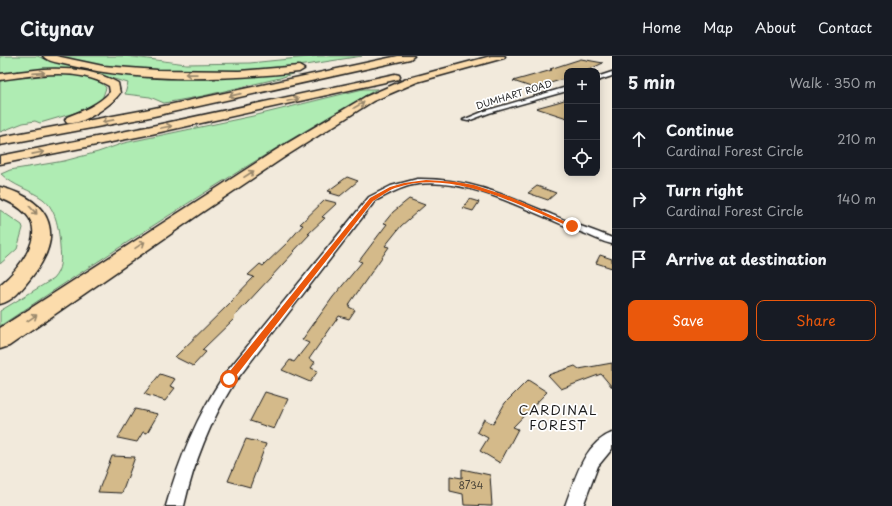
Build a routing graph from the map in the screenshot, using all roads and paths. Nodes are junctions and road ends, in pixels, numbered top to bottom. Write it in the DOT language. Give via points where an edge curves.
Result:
graph roads {
  1 [pos="47,56"];
  2 [pos="383,56"];
  3 [pos="410,56"];
  4 [pos="493,56"];
  5 [pos="501,56"];
  6 [pos="612,74"];
  7 [pos="0,77"];
  8 [pos="600,78"];
  9 [pos="564,90"];
  10 [pos="466,120"];
  11 [pos="0,138"];
  12 [pos="0,141"];
  13 [pos="0,160"];
  14 [pos="0,192"];
  15 [pos="612,241"];
  16 [pos="0,297"];
  17 [pos="0,340"];
  18 [pos="612,440"];
  19 [pos="175,506"];
  20 [pos="574,506"];
  2 -- 1 [label="highway, one-way" via="307,68 217,74 123,71 85,66"];
  3 -- 12 [label="highway, one-way" via="152,113"];
  13 -- 4 [label="highway, one-way"];
  17 -- 5 [label="highway, one-way" via="195,209 358,105 413,80"];
  6 -- 8 [label="street"];
  7 -- 11 [label="highway, one-way" via="44,72 84,74 110,81 115,89 115,93 107,102 85,114 53,126"];
  9 -- 10 [label="street, DUMHART ROAD"];
  14 -- 16 [label="highway, one-way" via="34,209 41,219 43,232 35,259 24,274"];
  15 -- 19 [label="street" via="472,186 420,182 404,184 382,192 367,206 212,403 182,475"];
  18 -- 20 [label="street" via="606,443 589,465"];
}
